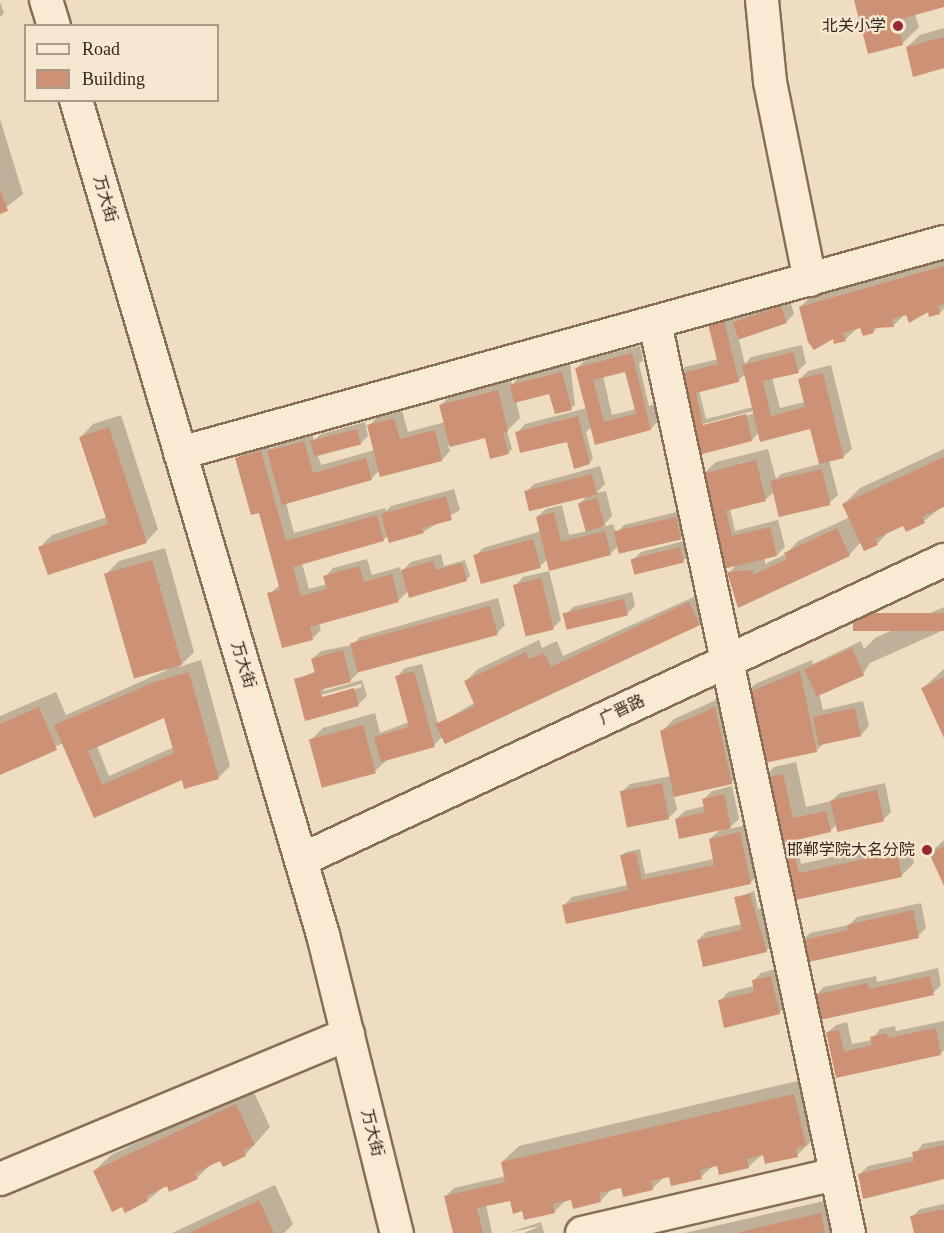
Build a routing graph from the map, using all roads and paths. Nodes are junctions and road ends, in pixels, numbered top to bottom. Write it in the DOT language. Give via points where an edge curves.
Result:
graph roads {
  1 [pos="46,0"];
  2 [pos="762,0"];
  3 [pos="53,24"];
  4 [pos="77,102"];
  5 [pos="944,242"];
  6 [pos="810,279"];
  7 [pos="655,323"];
  8 [pos="180,453"];
  9 [pos="944,560"];
  10 [pos="727,661"];
  11 [pos="301,860"];
  12 [pos="348,1034"];
  13 [pos="836,1174"];
  14 [pos="0,1179"];
  15 [pos="397,1233"];
  16 [pos="582,1233"];
  17 [pos="849,1233"];
  1 -- 3 [label="street"];
  2 -- 6 [label="street" via="770,82"];
  4 -- 8 [label="street, 万大街"];
  5 -- 6 [label="street"];
  6 -- 7 [label="street"];
  7 -- 8 [label="street"];
  7 -- 10 [label="street"];
  8 -- 11 [label="street, 万大街"];
  9 -- 10 [label="street, 广晋路"];
  10 -- 11 [label="street, 广晋路"];
  10 -- 13 [label="street"];
  11 -- 12 [label="street, 万大街"];
  12 -- 14 [label="street"];
  12 -- 15 [label="street, 万大街"];
  13 -- 16 [label="street"];
  13 -- 17 [label="street"];
}
